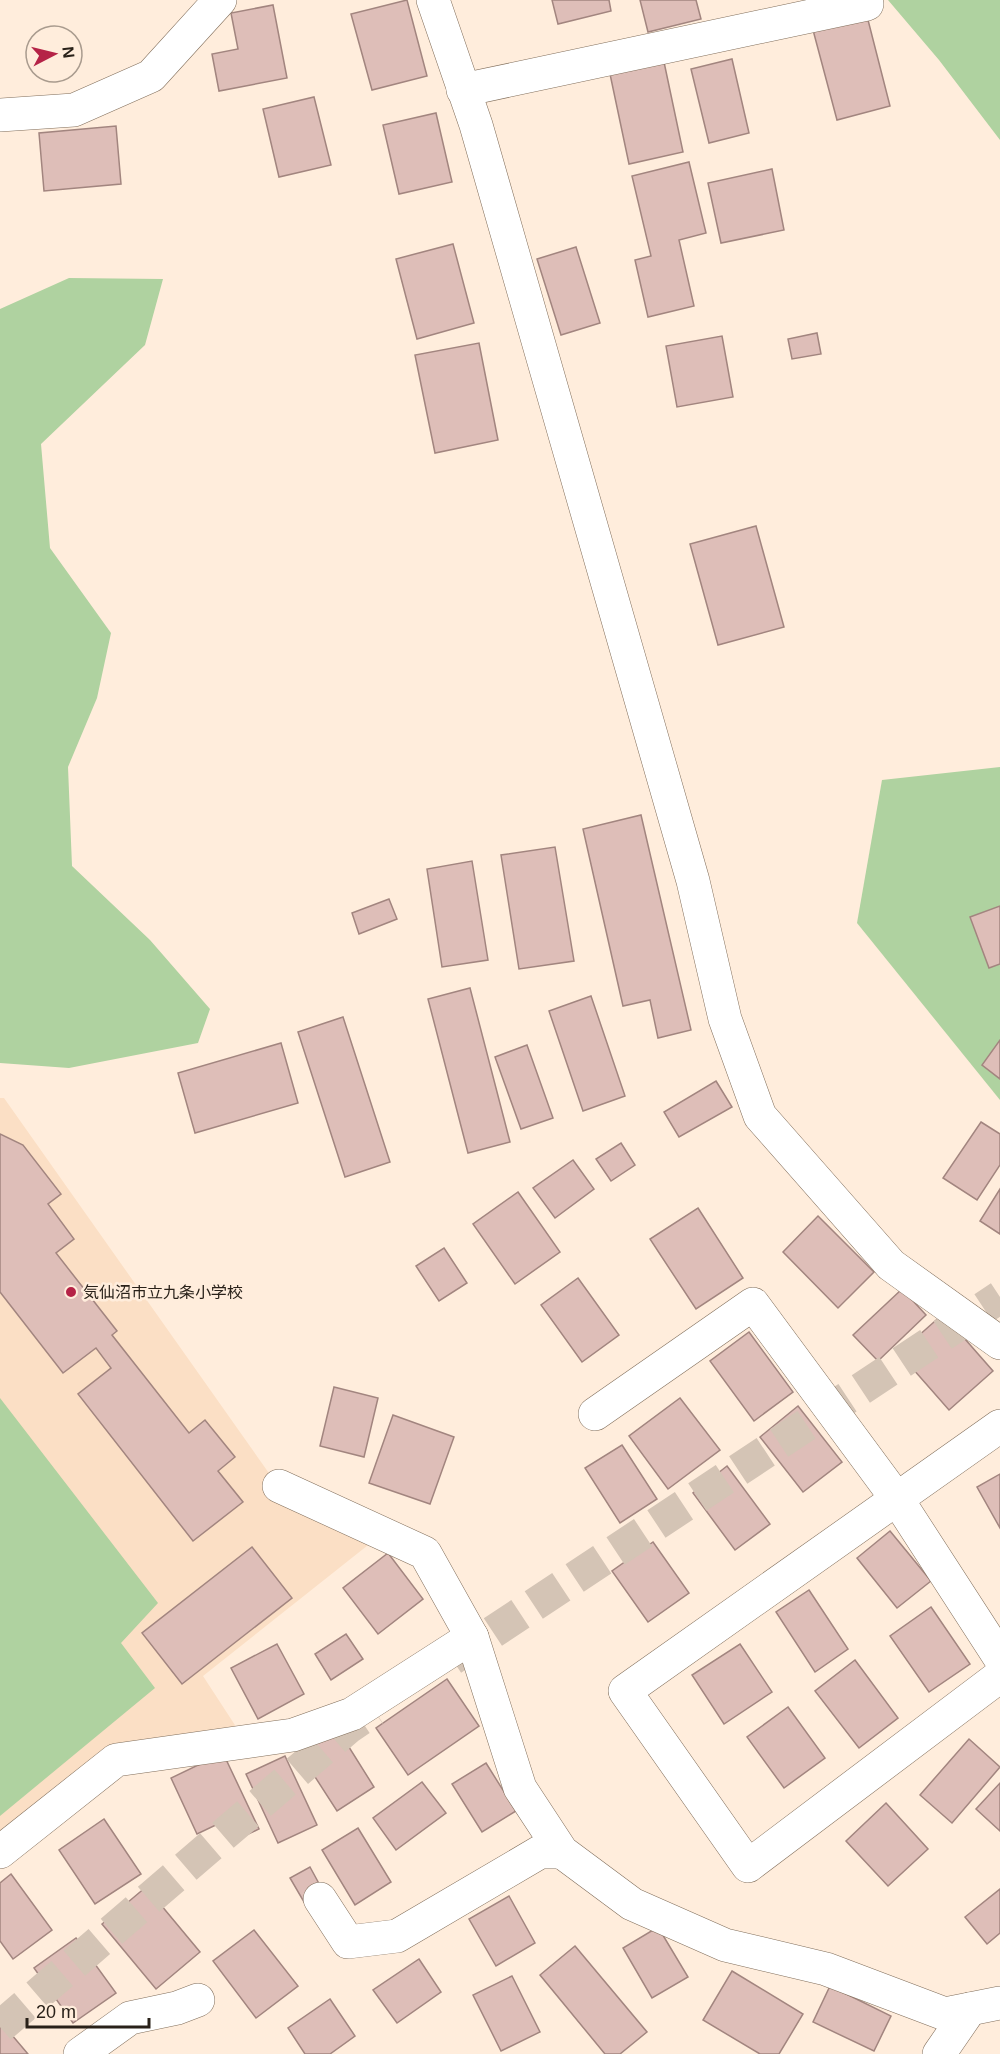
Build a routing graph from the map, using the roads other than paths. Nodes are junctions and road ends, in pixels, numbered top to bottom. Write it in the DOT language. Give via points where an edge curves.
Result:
graph roads {
  1 [pos="220,0"];
  2 [pos="433,0"];
  3 [pos="867,4"];
  4 [pos="464,90"];
  5 [pos="0,115"];
  6 [pos="1000,1343"];
  7 [pos="595,1414"];
  8 [pos="1000,1426"];
  9 [pos="279,1486"];
  10 [pos="897,1499"];
  11 [pos="472,1636"];
  12 [pos="1000,1658"];
  13 [pos="1000,1676"];
  14 [pos="0,1852"];
  15 [pos="562,1852"];
  16 [pos="320,1899"];
  17 [pos="198,2000"];
  18 [pos="985,2006"];
  19 [pos="80,2054"];
  20 [pos="939,2054"];
  1 -- 5 [label="street" via="151,76 74,110"];
  2 -- 4 [label="street"];
  3 -- 4 [label="street"];
  4 -- 6 [label="street" via="693,881 725,1019 760,1116 891,1265"];
  7 -- 10 [label="street" via="753,1304"];
  8 -- 10 [label="street"];
  9 -- 11 [label="street" via="425,1553"];
  10 -- 12 [label="street"];
  10 -- 13 [label="street" via="625,1691 748,1866"];
  11 -- 14 [label="street" via="352,1714 293,1735 116,1760"];
  11 -- 15 [label="street" via="520,1788"];
  15 -- 16 [label="street" via="540,1852 397,1936 348,1942"];
  15 -- 18 [label="street" via="632,1904 725,1945 825,1970 945,2014"];
  17 -- 19 [label="street" via="130,2018"];
  18 -- 20 [label="street"];
}
